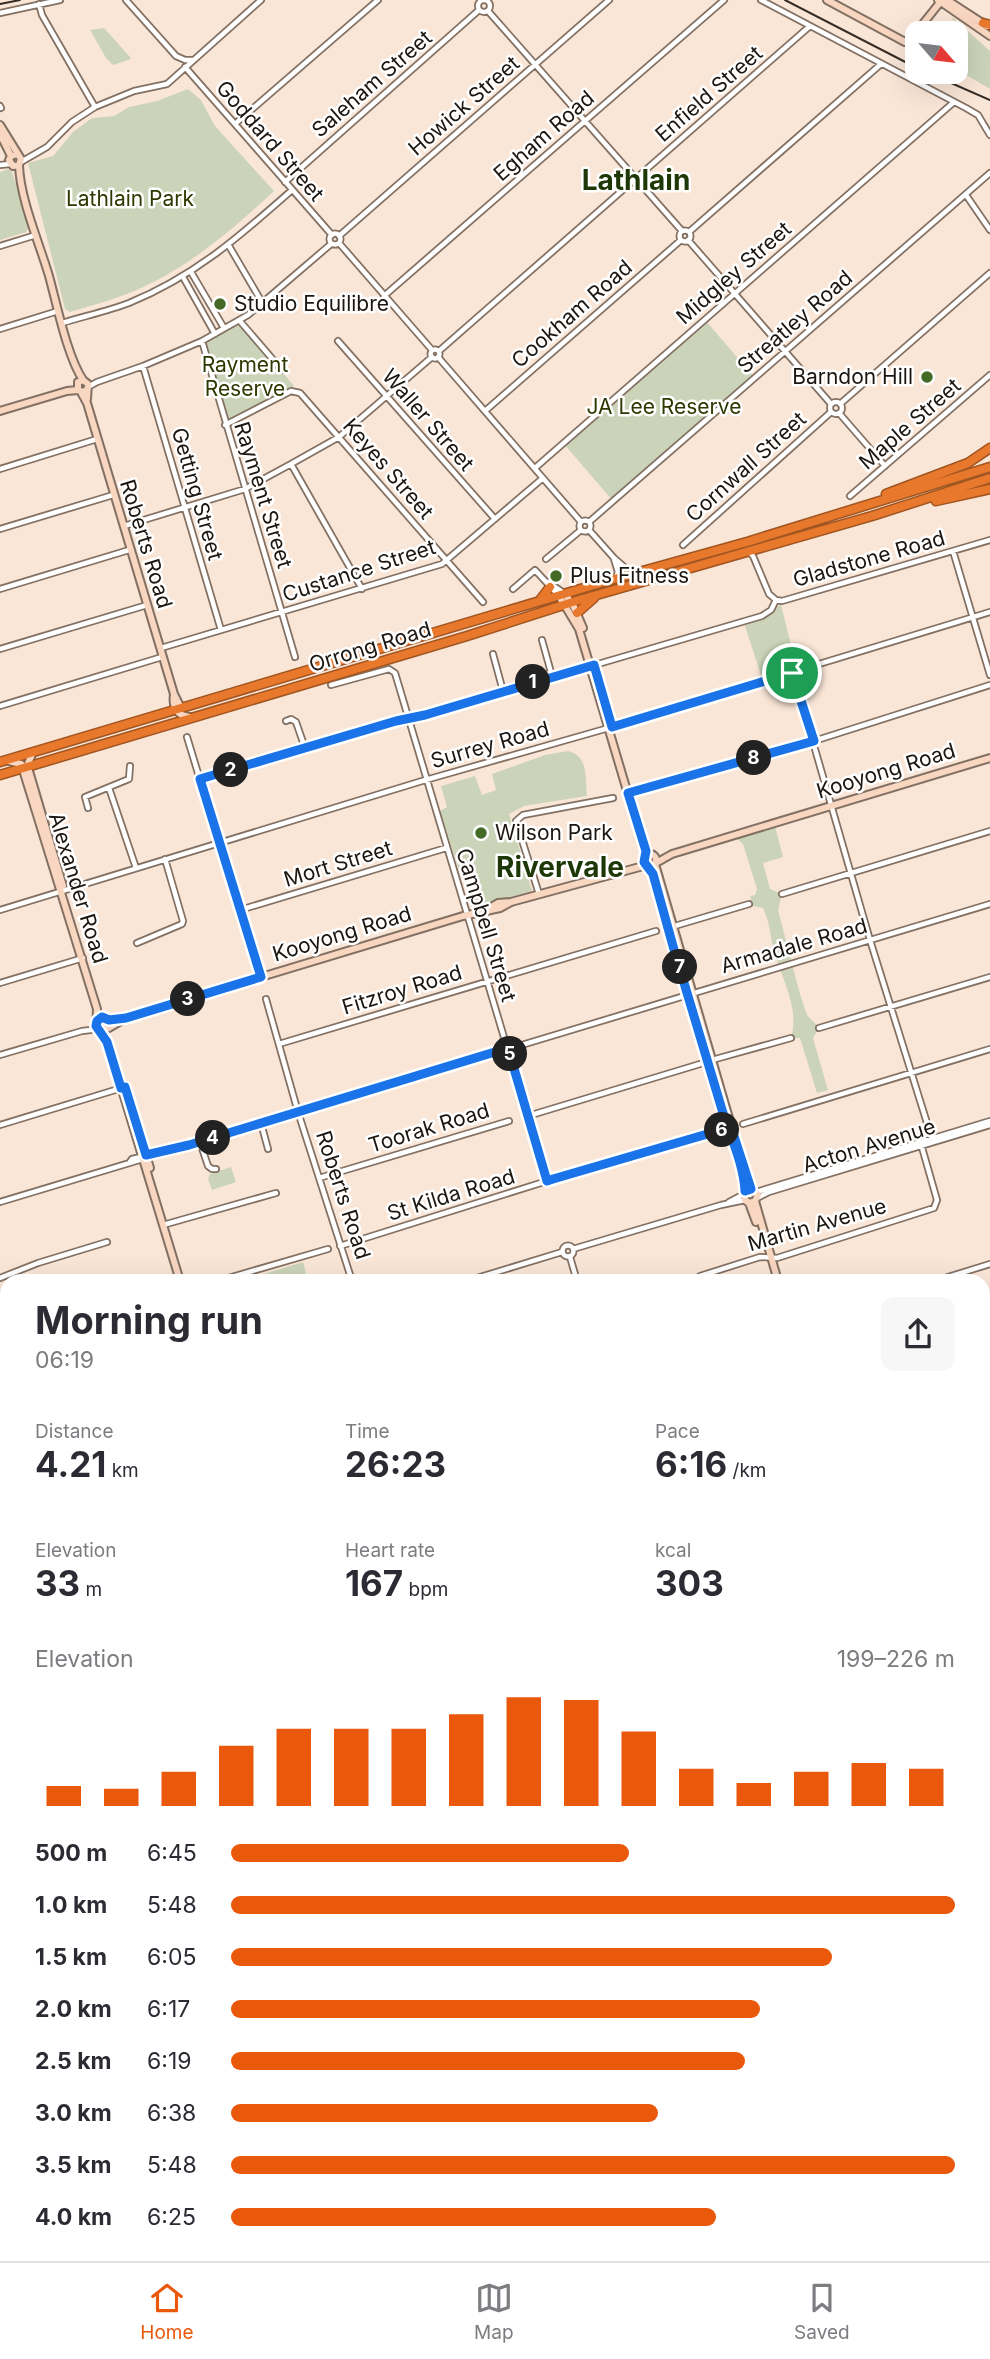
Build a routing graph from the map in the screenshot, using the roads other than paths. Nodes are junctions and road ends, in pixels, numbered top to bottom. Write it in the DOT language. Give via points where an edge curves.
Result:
graph roads {
  1 [pos="60,0"];
  2 [pos="126,0"];
  3 [pos="261,0"];
  4 [pos="378,0"];
  5 [pos="609,0"];
  6 [pos="724,0"];
  7 [pos="761,0"];
  8 [pos="827,0"];
  9 [pos="479,1"];
  10 [pos="490,1"];
  11 [pos="943,1"];
  12 [pos="838,2"];
  13 [pos="39,5"];
  14 [pos="479,10"];
  15 [pos="488,10"];
  16 [pos="0,13"];
  17 [pos="988,25"];
  18 [pos="810,26"];
  19 [pos="990,36"];
  20 [pos="193,60"];
  21 [pos="881,64"];
  22 [pos="535,65"];
  23 [pos="185,67"];
  24 [pos="954,102"];
  25 [pos="95,107"];
  26 [pos="585,122"];
  27 [pos="235,124"];
  28 [pos="0,125"];
  29 [pos="0,134"];
  30 [pos="990,135"];
  31 [pos="12,161"];
  32 [pos="990,173"];
  33 [pos="635,179"];
  34 [pos="285,182"];
  35 [pos="292,190"];
  36 [pos="966,195"];
  37 [pos="990,230"];
  38 [pos="682,232"];
  39 [pos="689,232"];
  40 [pos="36,235"];
  41 [pos="332,235"];
  42 [pos="339,236"];
  43 [pos="681,240"];
  44 [pos="688,240"];
  45 [pos="339,243"];
  46 [pos="331,244"];
  47 [pos="0,246"];
  48 [pos="229,246"];
  49 [pos="191,272"];
  50 [pos="990,273"];
  51 [pos="183,277"];
  52 [pos="198,283"];
  53 [pos="190,288"];
  54 [pos="735,294"];
  55 [pos="384,296"];
  56 [pos="263,304"];
  57 [pos="59,310"];
  58 [pos="218,318"];
  59 [pos="239,320"];
  60 [pos="62,323"];
  61 [pos="208,323"];
  62 [pos="0,328"];
  63 [pos="224,329"];
  64 [pos="215,334"];
  65 [pos="202,341"];
  66 [pos="338,341"];
  67 [pos="786,351"];
  68 [pos="435,354"];
  69 [pos="143,366"];
  70 [pos="282,370"];
  71 [pos="990,374"];
  72 [pos="82,386"];
  73 [pos="386,397"];
  74 [pos="831,404"];
  75 [pos="840,404"];
  76 [pos="0,411"];
  77 [pos="485,411"];
  78 [pos="831,412"];
  79 [pos="839,413"];
  80 [pos="225,425"];
  81 [pos="339,437"];
  82 [pos="97,439"];
  83 [pos="990,448"];
  84 [pos="291,464"];
  85 [pos="885,466"];
  86 [pos="990,467"];
  87 [pos="535,468"];
  88 [pos="0,469"];
  89 [pos="543,478"];
  90 [pos="990,478"];
  91 [pos="245,489"];
  92 [pos="990,489"];
  93 [pos="113,495"];
  94 [pos="850,496"];
  95 [pos="185,507"];
  96 [pos="858,507"];
  97 [pos="872,516"];
  98 [pos="495,519"];
  99 [pos="581,522"];
  100 [pos="589,522"];
  101 [pos="123,526"];
  102 [pos="0,529"];
  103 [pos="581,530"];
  104 [pos="589,530"];
  105 [pos="990,540"];
  106 [pos="682,545"];
  107 [pos="129,550"];
  108 [pos="953,551"];
  109 [pos="751,554"];
  110 [pos="614,558"];
  111 [pos="546,559"];
  112 [pos="447,561"];
  113 [pos="632,575"];
  114 [pos="614,579"];
  115 [pos="549,584"];
  116 [pos="0,589"];
  117 [pos="362,589"];
  118 [pos="513,589"];
  119 [pos="599,594"];
  120 [pos="562,595"];
  121 [pos="776,600"];
  122 [pos="483,602"];
  123 [pos="537,602"];
  124 [pos="568,603"];
  125 [pos="147,605"];
  126 [pos="990,612"];
  127 [pos="282,613"];
  128 [pos="577,613"];
  129 [pos="972,618"];
  130 [pos="221,631"];
  131 [pos="542,640"];
  132 [pos="160,648"];
  133 [pos="0,649"];
  134 [pos="492,654"];
  135 [pos="162,657"];
  136 [pos="295,657"];
  137 [pos="592,666"];
  138 [pos="792,673"];
  139 [pos="990,675"];
  140 [pos="553,677"];
  141 [pos="331,685"];
  142 [pos="990,685"];
  143 [pos="503,691"];
  144 [pos="0,706"];
  145 [pos="178,709"];
  146 [pos="195,717"];
  147 [pos="410,719"];
  148 [pos="286,721"];
  149 [pos="610,727"];
  150 [pos="187,737"];
  151 [pos="814,741"];
  152 [pos="304,748"];
  153 [pos="815,749"];
  154 [pos="33,752"];
  155 [pos="990,758"];
  156 [pos="4,761"];
  157 [pos="130,766"];
  158 [pos="26,768"];
  159 [pos="0,775"];
  160 [pos="200,779"];
  161 [pos="426,780"];
  162 [pos="109,788"];
  163 [pos="629,793"];
  164 [pos="612,798"];
  165 [pos="832,806"];
  166 [pos="88,808"];
  167 [pos="990,831"];
  168 [pos="219,843"];
  169 [pos="446,848"];
  170 [pos="165,859"];
  171 [pos="650,860"];
  172 [pos="136,868"];
  173 [pos="852,872"];
  174 [pos="62,890"];
  175 [pos="539,894"];
  176 [pos="782,894"];
  177 [pos="749,904"];
  178 [pos="990,904"];
  179 [pos="0,910"];
  180 [pos="240,910"];
  181 [pos="468,915"];
  182 [pos="670,928"];
  183 [pos="656,931"];
  184 [pos="870,940"];
  185 [pos="137,943"];
  186 [pos="83,958"];
  187 [pos="261,977"];
  188 [pos="990,977"];
  189 [pos="487,981"];
  190 [pos="0,983"];
  191 [pos="690,993"];
  192 [pos="266,999"];
  193 [pos="891,1007"];
  194 [pos="103,1025"];
  195 [pos="819,1028"];
  196 [pos="791,1038"];
  197 [pos="279,1044"];
  198 [pos="508,1048"];
  199 [pos="990,1049"];
  200 [pos="0,1055"];
  201 [pos="710,1060"];
  202 [pos="700,1064"];
  203 [pos="911,1073"];
  204 [pos="123,1087"];
  205 [pos="298,1112"];
  206 [pos="528,1116"];
  207 [pos="509,1121"];
  208 [pos="261,1123"];
  209 [pos="990,1123"];
  210 [pos="743,1124"];
  211 [pos="0,1125"];
  212 [pos="729,1128"];
  213 [pos="932,1139"];
  214 [pos="200,1142"];
  215 [pos="921,1145"];
  216 [pos="268,1149"];
  217 [pos="144,1158"];
  218 [pos="216,1169"];
  219 [pos="319,1178"];
  220 [pos="547,1181"];
  221 [pos="276,1193"];
  222 [pos="750,1196"];
  223 [pos="0,1202"];
  224 [pos="165,1224"];
  225 [pos="107,1242"];
  226 [pos="340,1246"];
  227 [pos="328,1249"];
  228 [pos="573,1249"];
  229 [pos="562,1252"];
  230 [pos="570,1257"];
  231 [pos="769,1257"];
  232 [pos="990,1264"];
  233 [pos="10,1274"];
  234 [pos="180,1274"];
  235 [pos="242,1274"];
  236 [pos="350,1274"];
  237 [pos="497,1274"];
  238 [pos="575,1274"];
  239 [pos="708,1274"];
  240 [pos="774,1274"];
  241 [pos="958,1274"];
  1 -- 13 [label="street"];
  2 -- 20 [label="street" via="176,56"];
  3 -- 20 [label="street"];
  4 -- 27 [label="street"];
  5 -- 22 [label="street, Howick Street"];
  6 -- 26 [label="street, Egham Road"];
  7 -- 18 [label="street"];
  8 -- 12 [label="street"];
  9 -- 10 [label="street"];
  9 -- 14 [label="street"];
  10 -- 15 [label="street"];
  11 -- 12 [label="street" via="905,42"];
  11 -- 17 [label="street"];
  11 -- 19 [label="street"];
  13 -- 16 [label="street"];
  13 -- 25 [label="street"];
  14 -- 15 [label="street"];
  14 -- 34 [label="street, Saleham Street"];
  15 -- 22 [label="street"];
  18 -- 21 [label="street"];
  18 -- 33 [label="street, Enfield Street"];
  20 -- 23 [label="street"];
  21 -- 24 [label="street"];
  21 -- 39 [label="street"];
  22 -- 26 [label="street"];
  22 -- 42 [label="street, Howick Street"];
  23 -- 25 [label="street" via="166,84"];
  23 -- 27 [label="street, Goddard Street"];
  24 -- 30 [label="street" via="978,115"];
  24 -- 54 [label="street, Midgley Street"];
  25 -- 31 [label="street" via="47,147"];
  26 -- 33 [label="street"];
  26 -- 55 [label="street, Egham Road"];
  27 -- 34 [label="street, Goddard Street"];
  28 -- 31 [label="street, Roberts Road"];
  29 -- 31 [label="street, Roberts Road"];
  31 -- 40 [label="street, Roberts Road"];
  32 -- 36 [label="street, Streatley Road"];
  33 -- 38 [label="street"];
  33 -- 68 [label="street, Enfield Street"];
  34 -- 35 [label="street, Goddard Street"];
  35 -- 41 [label="street, Goddard Street"];
  35 -- 48 [label="street"];
  36 -- 37 [label="street"];
  36 -- 67 [label="street, Streatley Road"];
  38 -- 39 [label="street"];
  38 -- 43 [label="street"];
  39 -- 44 [label="street"];
  40 -- 47 [label="street"];
  40 -- 57 [label="street, Roberts Road"];
  41 -- 42 [label="street"];
  41 -- 46 [label="street"];
  42 -- 45 [label="street"];
  43 -- 44 [label="street"];
  43 -- 77 [label="street, Cookham Road"];
  44 -- 54 [label="street"];
  45 -- 46 [label="street"];
  45 -- 55 [label="street"];
  46 -- 56 [label="street"];
  48 -- 49 [label="street"];
  48 -- 56 [label="street"];
  49 -- 51 [label="street"];
  49 -- 52 [label="street"];
  50 -- 75 [label="street"];
  51 -- 53 [label="street"];
  51 -- 60 [label="street" via="129,303"];
  52 -- 53 [label="street"];
  52 -- 58 [label="street"];
  53 -- 61 [label="street"];
  54 -- 67 [label="street"];
  54 -- 87 [label="street, Midgley Street"];
  55 -- 68 [label="street"];
  56 -- 59 [label="street"];
  57 -- 60 [label="street, Roberts Road"];
  57 -- 62 [label="street"];
  58 -- 61 [label="street"];
  58 -- 63 [label="street"];
  59 -- 63 [label="street"];
  59 -- 70 [label="street"];
  60 -- 72 [label="street, Roberts Road"];
  61 -- 64 [label="street"];
  63 -- 64 [label="street"];
  64 -- 65 [label="street"];
  65 -- 69 [label="street"];
  65 -- 80 [label="street, Rayment Street"];
  66 -- 73 [label="street, Waller Street"];
  67 -- 74 [label="street"];
  67 -- 100 [label="street, Streatley Road"];
  68 -- 73 [label="street, Enfield Street"];
  68 -- 77 [label="street"];
  69 -- 72 [label="street"];
  69 -- 95 [label="street, Getting Street"];
  71 -- 85 [label="street, Maple Street"];
  72 -- 76 [label="street"];
  72 -- 82 [label="street, Roberts Road"];
  73 -- 81 [label="street, Enfield Street"];
  73 -- 98 [label="street, Waller Street"];
  74 -- 75 [label="street"];
  74 -- 78 [label="street"];
  75 -- 79 [label="street"];
  77 -- 87 [label="street"];
  78 -- 79 [label="street"];
  78 -- 106 [label="street, Cornwall Street"];
  79 -- 85 [label="street"];
  80 -- 81 [label="street, Keyes Street" via="295,391"];
  80 -- 91 [label="street, Rayment Street"];
  81 -- 84 [label="street, Enfield Street"];
  81 -- 112 [label="street, Keyes Street"];
  82 -- 88 [label="street"];
  82 -- 93 [label="street, Roberts Road"];
  83 -- 96 [label="highway" via="968,463"];
  84 -- 91 [label="street, Enfield Street"];
  84 -- 117 [label="street"];
  85 -- 94 [label="street, Maple Street"];
  86 -- 96 [label="highway"];
  87 -- 89 [label="street"];
  89 -- 98 [label="street, Custance Street"];
  89 -- 99 [label="street"];
  90 -- 97 [label="highway"];
  91 -- 95 [label="street, Enfield Street"];
  91 -- 127 [label="street, Rayment Street"];
  92 -- 97 [label="highway"];
  93 -- 101 [label="street, Roberts Road"];
  93 -- 102 [label="street"];
  95 -- 101 [label="street, Enfield Street"];
  95 -- 130 [label="street, Getting Street"];
  96 -- 113 [label="highway, Orrong Road"];
  97 -- 109 [label="highway, Orrong Road"];
  98 -- 112 [label="street, Custance Street"];
  99 -- 100 [label="street"];
  99 -- 103 [label="street"];
  100 -- 104 [label="street"];
  101 -- 107 [label="street, Roberts Road"];
  103 -- 104 [label="street"];
  103 -- 111 [label="street"];
  104 -- 110 [label="street"];
  105 -- 108 [label="street, Gladstone Road"];
  107 -- 116 [label="street"];
  107 -- 125 [label="street, Roberts Road"];
  108 -- 121 [label="street, Gladstone Road"];
  108 -- 129 [label="street"];
  109 -- 119 [label="highway, Orrong Road"];
  109 -- 121 [label="street"];
  110 -- 113 [label="street"];
  110 -- 114 [label="street" via="618,572"];
  112 -- 117 [label="street, Custance Street"];
  112 -- 122 [label="street, Keyes Street"];
  113 -- 114 [label="highway, Orrong Road"];
  114 -- 120 [label="highway, Orrong Road"];
  115 -- 118 [label="street" via="533,570"];
  115 -- 120 [label="street"];
  115 -- 123 [label="highway"];
  117 -- 127 [label="street, Custance Street"];
  119 -- 124 [label="highway, Orrong Road"];
  119 -- 128 [label="highway"];
  120 -- 123 [label="highway, Orrong Road"];
  120 -- 124 [label="street"];
  121 -- 137 [label="street, Gladstone Road" via="762,616"];
  123 -- 145 [label="highway, Orrong Road"];
  124 -- 128 [label="street"];
  124 -- 137 [label="street"];
  124 -- 146 [label="highway, Orrong Road"];
  125 -- 132 [label="street, Roberts Road"];
  125 -- 133 [label="street"];
  126 -- 129 [label="street, Surrey Road"];
  127 -- 130 [label="street, Custance Street"];
  127 -- 136 [label="street, Rayment Street"];
  128 -- 137 [label="street"];
  129 -- 138 [label="street, Surrey Road"];
  129 -- 139 [label="street"];
  130 -- 132 [label="street, Custance Street"];
  131 -- 140 [label="street"];
  132 -- 135 [label="street, Roberts Road"];
  134 -- 143 [label="street"];
  135 -- 144 [label="street"];
  135 -- 145 [label="street, Roberts Road"];
  137 -- 140 [label="street, Gladstone Road"];
  137 -- 149 [label="street"];
  138 -- 149 [label="street, Surrey Road"];
  138 -- 151 [label="street"];
  140 -- 143 [label="street, Gladstone Road"];
  141 -- 147 [label="street, Campbell Street" via="392,670"];
  142 -- 151 [label="street"];
  143 -- 147 [label="street, Gladstone Road"];
  145 -- 146 [label="street" via="184,716"];
  145 -- 154 [label="highway, Orrong Road"];
  146 -- 158 [label="highway, Orrong Road"];
  147 -- 152 [label="street, Gladstone Road"];
  147 -- 161 [label="street, Campbell Street"];
  148 -- 152 [label="street" via="296,722"];
  149 -- 161 [label="street, Surrey Road"];
  149 -- 163 [label="street"];
  150 -- 160 [label="street"];
  151 -- 163 [label="street"];
  152 -- 160 [label="street, Gladstone Road"];
  153 -- 165 [label="street"];
  154 -- 156 [label="highway, Orrong Road"];
  154 -- 158 [label="street"];
  155 -- 165 [label="street, Kooyong Road"];
  156 -- 158 [label="street"];
  157 -- 162 [label="street" via="129,779"];
  158 -- 159 [label="highway, Orrong Road"];
  158 -- 174 [label="street, Alexander Road"];
  160 -- 168 [label="street"];
  161 -- 168 [label="street, Surrey Road"];
  161 -- 169 [label="street, Campbell Street"];
  162 -- 166 [label="street" via="82,798"];
  162 -- 172 [label="street"];
  163 -- 171 [label="street"];
  164 -- 175 [label="street" via="523,815 516,821"];
  165 -- 171 [label="street, Kooyong Road"];
  165 -- 173 [label="street"];
  167 -- 173 [label="street"];
  168 -- 170 [label="street, Surrey Road"];
  168 -- 180 [label="street"];
  169 -- 180 [label="street, Mort Street"];
  169 -- 181 [label="street, Campbell Street"];
  170 -- 172 [label="street, Surrey Road"];
  170 -- 185 [label="street" via="182,924"];
  171 -- 175 [label="street, Kooyong Road"];
  171 -- 182 [label="street"];
  172 -- 174 [label="street, Surrey Road"];
  173 -- 176 [label="street"];
  173 -- 184 [label="street"];
  174 -- 179 [label="street, Surrey Road"];
  174 -- 186 [label="street, Alexander Road"];
  175 -- 181 [label="street, Kooyong Road"];
  177 -- 182 [label="street"];
  178 -- 184 [label="street, Armadale Road"];
  180 -- 187 [label="street"];
  181 -- 187 [label="street, Kooyong Road"];
  181 -- 189 [label="street, Campbell Street"];
  182 -- 191 [label="street"];
  183 -- 189 [label="street, Fitzroy Road"];
  184 -- 191 [label="street, Armadale Road"];
  184 -- 193 [label="street"];
  186 -- 190 [label="street"];
  186 -- 194 [label="street, Alexander Road"];
  187 -- 194 [label="street, Kooyong Road"];
  188 -- 193 [label="street"];
  189 -- 197 [label="street, Fitzroy Road"];
  189 -- 198 [label="street, Campbell Street"];
  191 -- 198 [label="street, Armadale Road"];
  191 -- 201 [label="street"];
  192 -- 197 [label="street, Roberts Road"];
  193 -- 195 [label="street"];
  193 -- 203 [label="street"];
  194 -- 200 [label="street, Kooyong Road"];
  194 -- 204 [label="street, Alexander Road"];
  196 -- 201 [label="street"];
  197 -- 205 [label="street, Roberts Road"];
  198 -- 205 [label="street, Armadale Road"];
  198 -- 206 [label="street, Campbell Street"];
  199 -- 203 [label="street"];
  201 -- 212 [label="street"];
  202 -- 206 [label="street"];
  203 -- 210 [label="street"];
  203 -- 213 [label="street"];
  204 -- 211 [label="street"];
  204 -- 217 [label="street, Alexander Road"];
  205 -- 208 [label="street, Armadale Road"];
  205 -- 219 [label="street, Roberts Road"];
  206 -- 220 [label="street, Campbell Street"];
  207 -- 219 [label="street, Toorak Road"];
  208 -- 214 [label="street, Armadale Road"];
  208 -- 216 [label="street"];
  209 -- 213 [label="street, Acton Avenue"];
  209 -- 215 [label="street, Acton Avenue"];
  212 -- 220 [label="street, St Kilda Road"];
  212 -- 222 [label="street"];
  213 -- 215 [label="street, Acton Avenue"];
  214 -- 217 [label="street, Armadale Road"];
  214 -- 218 [label="street" via="208,1166"];
  215 -- 222 [label="street, Acton Avenue"];
  215 -- 231 [label="street, Martin Avenue" via="937,1200 934,1208"];
  217 -- 223 [label="street, Armadale Road"];
  217 -- 224 [label="street, Alexander Road"];
  219 -- 226 [label="street, Roberts Road"];
  220 -- 226 [label="street, St Kilda Road"];
  221 -- 224 [label="street"];
  222 -- 228 [label="street, Acton Avenue"];
  222 -- 231 [label="street"];
  224 -- 234 [label="street, Alexander Road"];
  225 -- 233 [label="street"];
  226 -- 236 [label="street, Roberts Road"];
  227 -- 235 [label="street"];
  228 -- 229 [label="street, Acton Avenue" via="566,1246"];
  228 -- 230 [label="street"];
  229 -- 230 [label="street"];
  229 -- 237 [label="street"];
  230 -- 238 [label="street"];
  231 -- 239 [label="street, Martin Avenue"];
  231 -- 240 [label="street"];
  232 -- 241 [label="street"];
}
